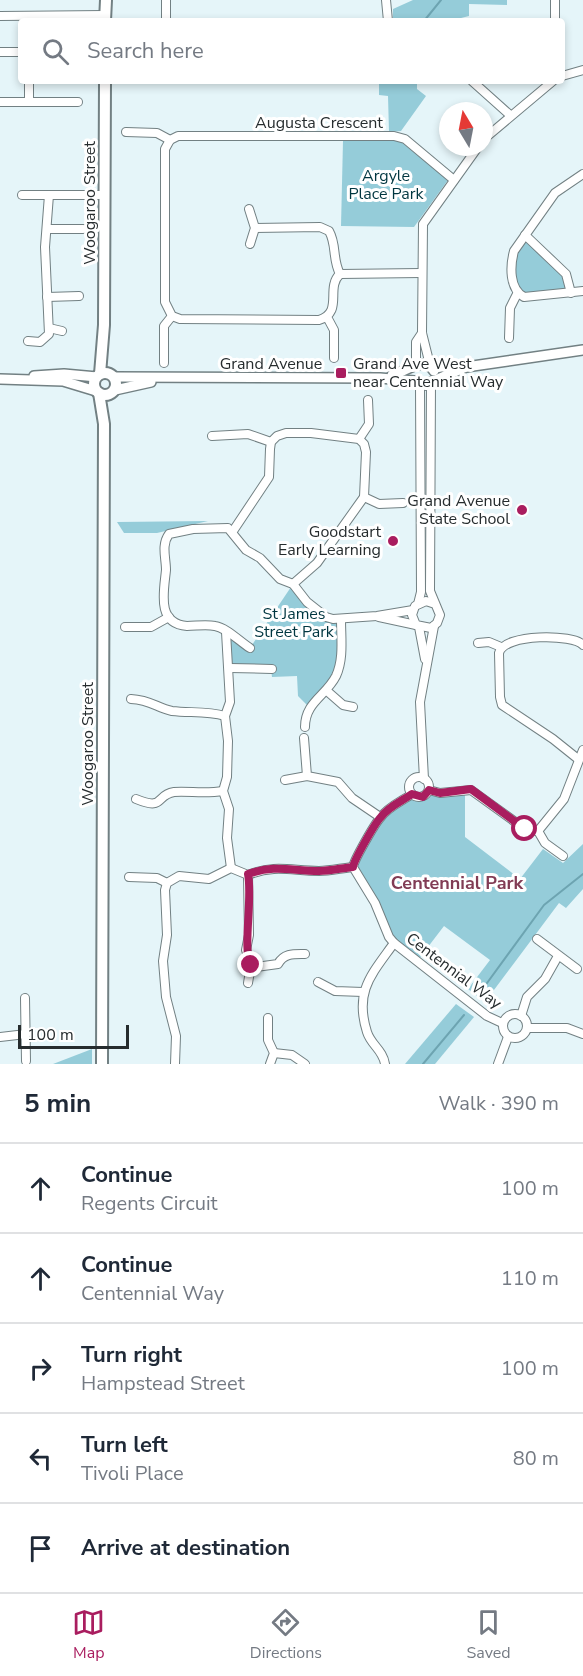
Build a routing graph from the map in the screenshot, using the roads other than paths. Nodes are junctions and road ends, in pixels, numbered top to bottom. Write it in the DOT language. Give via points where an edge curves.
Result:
graph roads {
  1 [pos="106,0"];
  2 [pos="166,0"];
  3 [pos="386,0"];
  4 [pos="555,0"];
  5 [pos="0,16"];
  6 [pos="30,18"];
  7 [pos="105,18"];
  8 [pos="166,18"];
  9 [pos="388,18"];
  10 [pos="555,18"];
  11 [pos="0,52"];
  12 [pos="18,52"];
  13 [pos="583,70"];
  14 [pos="565,75"];
  15 [pos="29,84"];
  16 [pos="105,84"];
  17 [pos="475,84"];
  18 [pos="548,84"];
  19 [pos="0,102"];
  20 [pos="29,102"];
  21 [pos="78,102"];
  22 [pos="510,115"];
  23 [pos="493,131"];
  24 [pos="126,132"];
  25 [pos="170,140"];
  26 [pos="471,156"];
  27 [pos="583,174"];
  28 [pos="454,180"];
  29 [pos="22,195"];
  30 [pos="49,195"];
  31 [pos="105,195"];
  32 [pos="249,208"];
  33 [pos="255,228"];
  34 [pos="48,229"];
  35 [pos="83,229"];
  36 [pos="525,235"];
  37 [pos="249,244"];
  38 [pos="421,273"];
  39 [pos="340,274"];
  40 [pos="583,291"];
  41 [pos="571,293"];
  42 [pos="517,294"];
  43 [pos="79,296"];
  44 [pos="47,297"];
  45 [pos="172,316"];
  46 [pos="327,317"];
  47 [pos="49,328"];
  48 [pos="62,331"];
  49 [pos="422,333"];
  50 [pos="509,338"];
  51 [pos="28,341"];
  52 [pos="583,350"];
  53 [pos="334,358"];
  54 [pos="164,363"];
  55 [pos="431,366"];
  56 [pos="415,367"];
  57 [pos="466,367"];
  58 [pos="106,376"];
  59 [pos="380,378"];
  60 [pos="0,379"];
  61 [pos="20,379"];
  62 [pos="162,379"];
  63 [pos="432,381"];
  64 [pos="417,383"];
  65 [pos="97,392"];
  66 [pos="113,392"];
  67 [pos="368,400"];
  68 [pos="104,424"];
  69 [pos="212,436"];
  70 [pos="359,439"];
  71 [pos="271,442"];
  72 [pos="364,497"];
  73 [pos="404,503"];
  74 [pos="233,531"];
  75 [pos="293,584"];
  76 [pos="435,604"];
  77 [pos="416,607"];
  78 [pos="377,616"];
  79 [pos="169,617"];
  80 [pos="341,619"];
  81 [pos="418,626"];
  82 [pos="434,626"];
  83 [pos="125,627"];
  84 [pos="226,632"];
  85 [pos="478,643"];
  86 [pos="583,643"];
  87 [pos="501,647"];
  88 [pos="250,648"];
  89 [pos="426,664"];
  90 [pos="230,668"];
  91 [pos="272,669"];
  92 [pos="327,691"];
  93 [pos="131,699"];
  94 [pos="353,707"];
  95 [pos="225,716"];
  96 [pos="305,727"];
  97 [pos="304,738"];
  98 [pos="583,750"];
  99 [pos="578,759"];
  100 [pos="307,776"];
  101 [pos="424,778"];
  102 [pos="285,780"];
  103 [pos="429,790"];
  104 [pos="223,791"];
  105 [pos="412,794"];
  106 [pos="136,799"];
  107 [pos="380,817"];
  108 [pos="538,831"];
  109 [pos="563,856"];
  110 [pos="353,867"];
  111 [pos="231,868"];
  112 [pos="248,874"];
  113 [pos="129,878"];
  114 [pos="167,883"];
  115 [pos="537,939"];
  116 [pos="394,942"];
  117 [pos="305,954"];
  118 [pos="558,956"];
  119 [pos="251,965"];
  120 [pos="577,969"];
  121 [pos="318,982"];
  122 [pos="248,983"];
  123 [pos="363,992"];
  124 [pos="25,998"];
  125 [pos="521,1016"];
  126 [pos="268,1018"];
  127 [pos="502,1023"];
  128 [pos="529,1028"];
  129 [pos="26,1034"];
  130 [pos="583,1034"];
  131 [pos="0,1037"];
  132 [pos="508,1037"];
  133 [pos="274,1053"];
  134 [pos="26,1061"];
  135 [pos="102,1064"];
  136 [pos="175,1064"];
  137 [pos="270,1064"];
  138 [pos="305,1064"];
  139 [pos="384,1064"];
  140 [pos="498,1064"];
  1 -- 7 [label="main road"];
  2 -- 8 [label="street"];
  3 -- 9 [label="street"];
  4 -- 10 [label="street"];
  5 -- 6 [label="street"];
  6 -- 7 [label="street"];
  11 -- 12 [label="street"];
  13 -- 14 [label="street"];
  15 -- 20 [label="street"];
  16 -- 31 [label="main road, Woogaroo Street"];
  17 -- 22 [label="street"];
  18 -- 22 [label="street"];
  19 -- 20 [label="street"];
  20 -- 21 [label="street"];
  22 -- 23 [label="street"];
  24 -- 25 [label="street, Augusta Crescent" via="157,133"];
  25 -- 28 [label="street, Augusta Crescent" via="178,136 394,136 405,140"];
  25 -- 45 [label="street" via="165,149 165,302"];
  26 -- 28 [label="street"];
  27 -- 36 [label="street" via="555,193"];
  28 -- 38 [label="street" via="423,224"];
  29 -- 30 [label="street"];
  30 -- 31 [label="street"];
  30 -- 34 [label="street"];
  31 -- 58 [label="main road, Woogaroo Street"];
  32 -- 33 [label="street"];
  33 -- 37 [label="street"];
  33 -- 39 [label="street" via="320,227 328,231 334,240 333,262"];
  34 -- 35 [label="street"];
  34 -- 44 [label="street"];
  36 -- 41 [label="street" via="566,274"];
  36 -- 42 [label="street" via="512,259"];
  38 -- 39 [label="street"];
  38 -- 49 [label="street"];
  39 -- 46 [label="street" via="334,285 333,310"];
  40 -- 41 [label="street"];
  41 -- 42 [label="street" via="533,298"];
  42 -- 50 [label="street" via="510,308"];
  43 -- 44 [label="street"];
  44 -- 47 [label="street"];
  45 -- 46 [label="street" via="308,320"];
  45 -- 54 [label="street" via="164,326"];
  46 -- 53 [label="street" via="334,330"];
  47 -- 48 [label="street"];
  47 -- 51 [label="street" via="45,339"];
  49 -- 55 [label="street"];
  49 -- 56 [label="street" via="417,342"];
  52 -- 57 [label="street, Grand Avenue"];
  55 -- 56 [label="street, Grand Avenue"];
  55 -- 57 [label="street, Grand Avenue"];
  55 -- 63 [label="street"];
  56 -- 59 [label="street, Grand Avenue"];
  56 -- 64 [label="street"];
  57 -- 63 [label="street, Grand Avenue"];
  58 -- 61 [label="street, Grand Avenue" via="64,374"];
  58 -- 62 [label="street, Grand Avenue"];
  58 -- 65 [label="main road, Woogaroo Street" via="94,384"];
  58 -- 66 [label="main road, Woogaroo Street" via="117,384"];
  59 -- 62 [label="street, Grand Avenue"];
  59 -- 64 [label="street, Grand Avenue"];
  60 -- 61 [label="street"];
  61 -- 65 [label="street" via="63,381"];
  62 -- 66 [label="street, Grand Avenue"];
  63 -- 64 [label="street, Grand Avenue"];
  63 -- 76 [label="street" via="430,591"];
  64 -- 77 [label="street" via="421,592"];
  65 -- 66 [label="main road"];
  65 -- 68 [label="main road, Woogaroo Street"];
  66 -- 68 [label="main road, Woogaroo Street"];
  67 -- 70 [label="street" via="369,424"];
  68 -- 135 [label="main road, Woogaroo Street"];
  69 -- 71 [label="street" via="248,434"];
  70 -- 71 [label="street" via="286,433"];
  70 -- 72 [label="street" via="366,452"];
  71 -- 74 [label="street" via="269,477"];
  72 -- 73 [label="street" via="379,504"];
  72 -- 75 [label="street" via="317,563"];
  74 -- 75 [label="street" via="238,543 280,579"];
  74 -- 79 [label="street" via="222,526 169,534 164,541 163,600"];
  75 -- 80 [label="street" via="326,617"];
  76 -- 77 [label="street" via="426,601"];
  76 -- 82 [label="street" via="440,615"];
  77 -- 78 [label="street"];
  77 -- 81 [label="street" via="413,620"];
  78 -- 80 [label="street"];
  78 -- 81 [label="street"];
  79 -- 83 [label="street" via="151,627"];
  79 -- 84 [label="street" via="184,626 214,626"];
  80 -- 92 [label="street" via="341,659"];
  81 -- 82 [label="street"];
  81 -- 89 [label="street"];
  82 -- 89 [label="street"];
  84 -- 88 [label="street"];
  84 -- 90 [label="street"];
  85 -- 87 [label="street"];
  86 -- 87 [label="street" via="547,637 509,641"];
  87 -- 99 [label="street" via="502,705"];
  89 -- 101 [label="street" via="420,702"];
  90 -- 91 [label="street"];
  90 -- 95 [label="street" via="230,702"];
  92 -- 94 [label="street" via="343,705"];
  92 -- 96 [label="street" via="309,707"];
  93 -- 95 [label="street" via="148,700 170,711"];
  95 -- 104 [label="street" via="228,741"];
  97 -- 100 [label="street"];
  98 -- 99 [label="street"];
  99 -- 108 [label="street" via="564,799"];
  100 -- 102 [label="street"];
  100 -- 107 [label="street" via="338,782 352,798"];
  101 -- 103 [label="street"];
  101 -- 105 [label="street" via="412,781"];
  103 -- 105 [label="street" via="423,797"];
  103 -- 108 [label="street" via="440,793 471,789 525,829"];
  104 -- 106 [label="street" via="202,795 169,793 159,803 149,804"];
  104 -- 111 [label="street" via="229,809"];
  105 -- 107 [label="street"];
  107 -- 110 [label="street" via="354,858"];
  108 -- 109 [label="street" via="545,843"];
  110 -- 112 [label="street" via="318,871 264,868"];
  110 -- 116 [label="street, Centennial Way"];
  111 -- 112 [label="street"];
  111 -- 114 [label="street" via="209,879 179,876"];
  112 -- 119 [label="street" via="246,950"];
  113 -- 114 [label="street" via="157,878"];
  114 -- 136 [label="street" via="163,961 166,997 176,1036"];
  115 -- 118 [label="street"];
  116 -- 123 [label="street"];
  116 -- 127 [label="street, Centennial Way" via="487,1016"];
  117 -- 119 [label="street" via="282,957 278,964"];
  118 -- 120 [label="street"];
  118 -- 125 [label="street" via="545,979 526,998"];
  119 -- 122 [label="street"];
  121 -- 123 [label="street" via="334,991"];
  123 -- 139 [label="street" via="367,1032"];
  124 -- 129 [label="street"];
  125 -- 127 [label="street, Centennial Way"];
  125 -- 128 [label="street, Centennial Way" via="527,1019"];
  126 -- 133 [label="street" via="268,1040"];
  127 -- 132 [label="street, Centennial Way" via="502,1031"];
  128 -- 130 [label="street" via="567,1028"];
  128 -- 132 [label="street" via="517,1037"];
  129 -- 131 [label="street"];
  129 -- 134 [label="street"];
  132 -- 140 [label="street"];
  133 -- 137 [label="street"];
  133 -- 138 [label="street" via="292,1055"];
}
